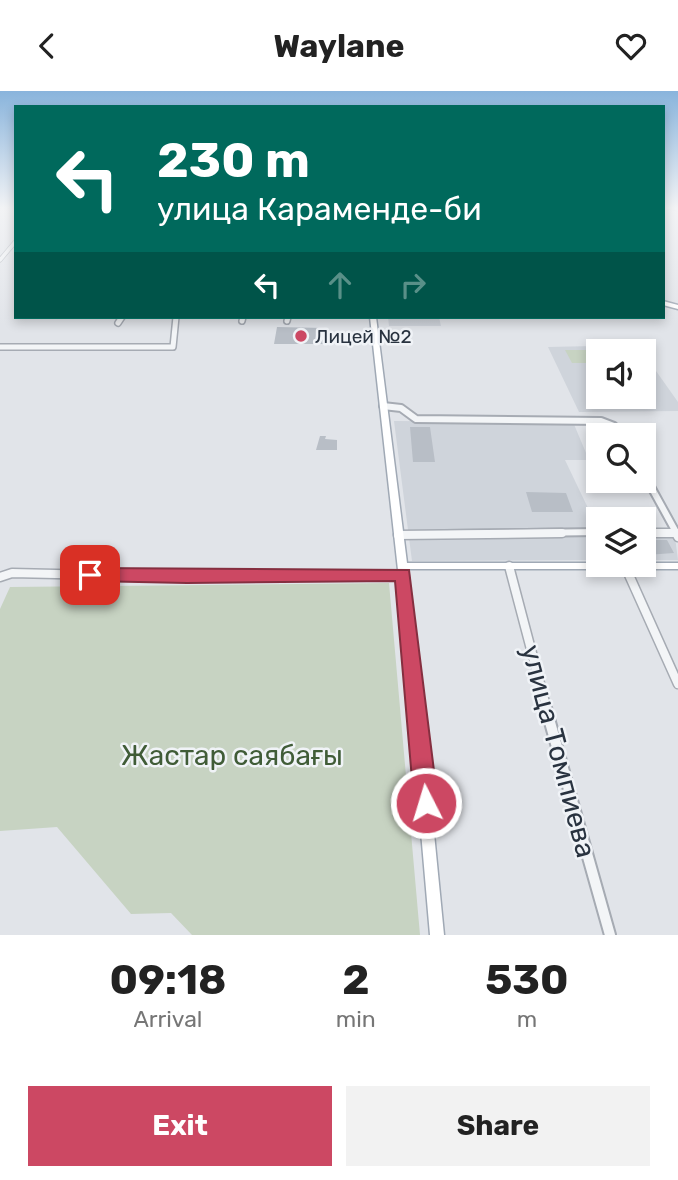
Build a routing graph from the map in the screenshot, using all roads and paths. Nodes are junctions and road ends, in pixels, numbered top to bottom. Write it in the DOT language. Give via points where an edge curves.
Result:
graph roads {
  1 [pos="11,246"];
  2 [pos="0,260"];
  3 [pos="121,319"];
  4 [pos="176,319"];
  5 [pos="373,319"];
  6 [pos="118,323"];
  7 [pos="0,347"];
  8 [pos="383,406"];
  9 [pos="606,423"];
  10 [pos="654,493"];
  11 [pos="586,532"];
  12 [pos="656,534"];
  13 [pos="398,535"];
  14 [pos="677,535"];
  15 [pos="509,566"];
  16 [pos="586,566"];
  17 [pos="656,566"];
  18 [pos="678,566"];
  19 [pos="402,570"];
  20 [pos="0,577"];
  21 [pos="630,577"];
  22 [pos="678,684"];
  23 [pos="437,935"];
  24 [pos="610,935"];
  1 -- 2 [label="street"];
  3 -- 6 [label="street"];
  4 -- 7 [label="street" via="173,347"];
  5 -- 8 [label="main road"];
  8 -- 9 [label="street" via="401,408 416,419"];
  8 -- 13 [label="main road"];
  10 -- 14 [label="street"];
  11 -- 13 [label="street"];
  12 -- 14 [label="street"];
  13 -- 19 [label="main road"];
  15 -- 16 [label="main road"];
  15 -- 19 [label="main road"];
  15 -- 24 [label="street, улица Томпиева"];
  17 -- 18 [label="main road"];
  19 -- 20 [label="street" via="187,577 12,573"];
  19 -- 23 [label="main road"];
  21 -- 22 [label="street"];
}
